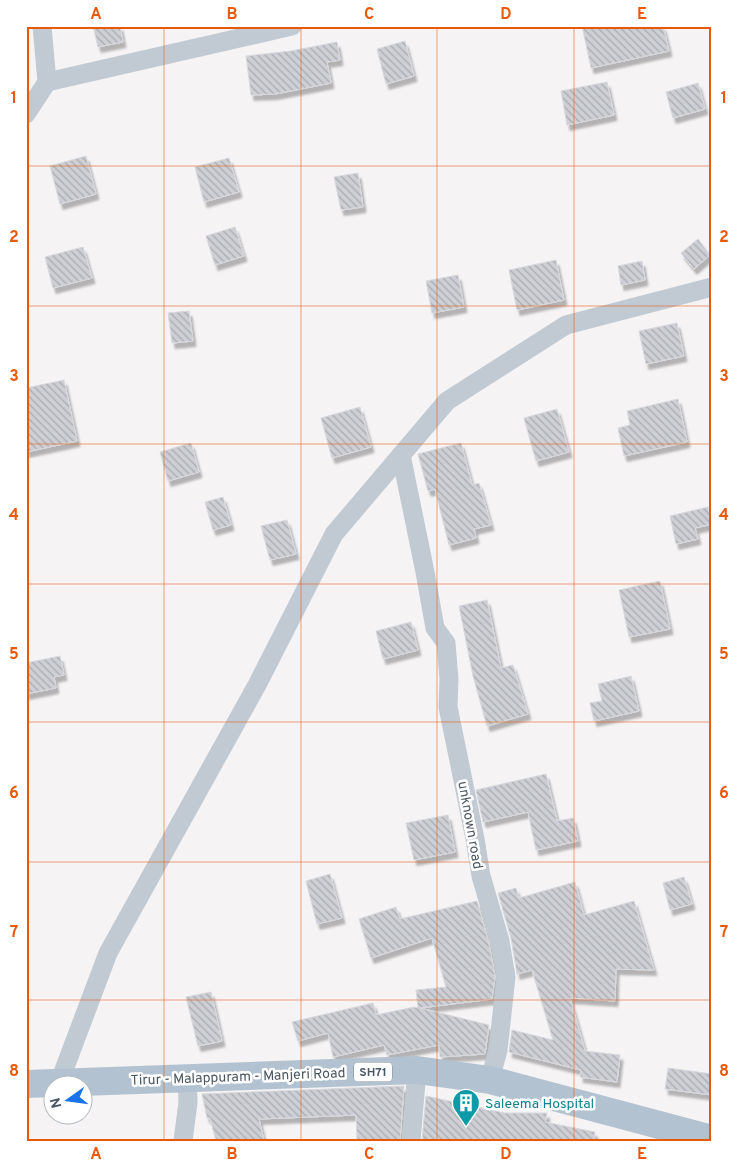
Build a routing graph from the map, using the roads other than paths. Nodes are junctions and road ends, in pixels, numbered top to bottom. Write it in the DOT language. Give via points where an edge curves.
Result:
graph roads {
  1 [pos="42,26"];
  2 [pos="292,26"];
  3 [pos="47,82"];
  4 [pos="26,114"];
  5 [pos="712,287"];
  6 [pos="401,456"];
  7 [pos="417,1070"];
  8 [pos="62,1074"];
  9 [pos="188,1077"];
  10 [pos="490,1080"];
  11 [pos="92,1081"];
  12 [pos="26,1084"];
  13 [pos="42,1084"];
  14 [pos="712,1139"];
  15 [pos="183,1141"];
  16 [pos="411,1141"];
  1 -- 3 [label="street"];
  2 -- 3 [label="street"];
  3 -- 4 [label="street"];
  5 -- 6 [label="street" via="566,325 447,401"];
  6 -- 8 [label="street" via="334,534 257,684 108,952"];
  6 -- 10 [label="street, unknown road" via="435,628 446,643 450,679 448,707 481,876 500,941 506,977 498,1050"];
  7 -- 9 [label="main road, Tirur - Malappuram - Manjeri Road / SH71"];
  7 -- 10 [label="main road, Tirur - Malappuram - Manjeri Road / SH71"];
  7 -- 16 [label="street"];
  9 -- 11 [label="main road, Tirur - Malappuram - Manjeri Road / SH71"];
  9 -- 15 [label="street"];
  10 -- 14 [label="main road, Tirur - Malappuram - Manjeri Road / SH71"];
  12 -- 13 [label="main road, Tirur - Malappuram - Manjeri Road / SH71"];
}
